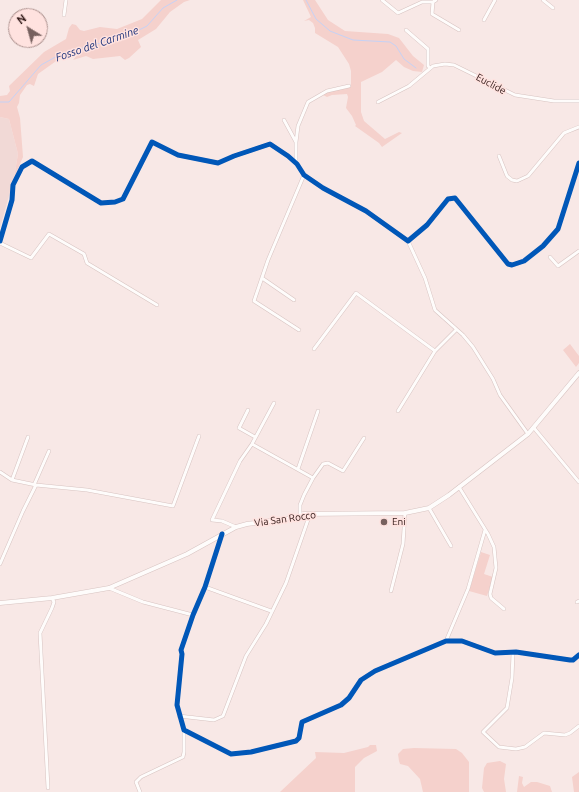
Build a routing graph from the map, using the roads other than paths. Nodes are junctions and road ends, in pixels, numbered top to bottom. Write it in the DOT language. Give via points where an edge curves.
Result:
graph roads {
  1 [pos="66,0"];
  2 [pos="382,0"];
  3 [pos="495,0"];
  4 [pos="543,0"];
  5 [pos="434,1"];
  6 [pos="553,8"];
  7 [pos="64,15"];
  8 [pos="484,20"];
  9 [pos="406,30"];
  10 [pos="459,30"];
  11 [pos="430,68"];
  12 [pos="349,86"];
  13 [pos="378,102"];
  14 [pos="579,102"];
  15 [pos="284,120"];
  16 [pos="579,126"];
  17 [pos="296,142"];
  18 [pos="499,156"];
  19 [pos="296,163"];
  20 [pos="579,163"];
  21 [pos="304,174"];
  22 [pos="408,241"];
  23 [pos="0,242"];
  24 [pos="579,251"];
  25 [pos="550,257"];
  26 [pos="262,278"];
  27 [pos="294,300"];
  28 [pos="157,305"];
  29 [pos="299,330"];
  30 [pos="456,330"];
  31 [pos="314,350"];
  32 [pos="435,351"];
  33 [pos="579,373"];
  34 [pos="274,403"];
  35 [pos="248,410"];
  36 [pos="318,411"];
  37 [pos="398,411"];
  38 [pos="534,428"];
  39 [pos="528,434"];
  40 [pos="199,436"];
  41 [pos="28,437"];
  42 [pos="255,437"];
  43 [pos="364,438"];
  44 [pos="252,444"];
  45 [pos="49,451"];
  46 [pos="298,469"];
  47 [pos="0,472"];
  48 [pos="313,478"];
  49 [pos="12,480"];
  50 [pos="579,482"];
  51 [pos="35,485"];
  52 [pos="460,487"];
  53 [pos="429,508"];
  54 [pos="310,514"];
  55 [pos="405,514"];
  56 [pos="300,517"];
  57 [pos="236,527"];
  58 [pos="485,529"];
  59 [pos="222,534"];
  60 [pos="451,546"];
  61 [pos="0,564"];
  62 [pos="205,587"];
  63 [pos="109,588"];
  64 [pos="391,591"];
  65 [pos="52,598"];
  66 [pos="0,603"];
  67 [pos="504,609"];
  68 [pos="271,611"];
  69 [pos="192,614"];
  70 [pos="446,641"];
  71 [pos="513,653"];
  72 [pos="579,655"];
  73 [pos="179,716"];
  74 [pos="579,726"];
  75 [pos="184,730"];
  76 [pos="48,788"];
  77 [pos="140,792"];
  1 -- 7 [label="street"];
  2 -- 5 [label="street" via="398,13 422,2"];
  3 -- 8 [label="street"];
  4 -- 6 [label="street"];
  5 -- 10 [label="street" via="432,11 435,17"];
  9 -- 11 [label="street" via="428,49"];
  11 -- 13 [label="street" via="409,86"];
  11 -- 14 [label="street, Euclide" via="448,64 515,95"];
  12 -- 17 [label="street" via="323,92 308,102 298,126"];
  15 -- 17 [label="street"];
  16 -- 18 [label="street" via="564,133 528,176 512,180 507,176"];
  17 -- 19 [label="street"];
  19 -- 21 [label="street"];
  19 -- 23 [label="street" via="270,144 218,164 178,155 152,142 123,199 101,203 32,162 22,167 13,185 12,200"];
  20 -- 22 [label="street" via="558,229 543,246 518,264 508,264 460,202 453,197 445,202 427,225"];
  21 -- 22 [label="street" via="323,188 366,211"];
  21 -- 26 [label="street"];
  22 -- 30 [label="street" via="425,278 432,305"];
  23 -- 28 [label="street" via="31,258 49,234 84,254 87,263"];
  24 -- 25 [label="street" via="558,266"];
  26 -- 27 [label="street"];
  26 -- 29 [label="street" via="254,301"];
  30 -- 32 [label="street"];
  30 -- 39 [label="street" via="473,347 493,379 500,396"];
  31 -- 32 [label="street" via="356,292"];
  32 -- 37 [label="street"];
  33 -- 38 [label="street, Via San Rocco"];
  34 -- 42 [label="street"];
  35 -- 42 [label="street" via="239,428"];
  36 -- 46 [label="street"];
  38 -- 39 [label="street, Via San Rocco"];
  38 -- 50 [label="street"];
  39 -- 52 [label="street, Via San Rocco"];
  40 -- 51 [label="street" via="173,506 87,490"];
  41 -- 49 [label="street"];
  42 -- 44 [label="street"];
  43 -- 48 [label="street" via="343,472 325,463"];
  44 -- 46 [label="street"];
  44 -- 57 [label="street" via="240,461 212,520"];
  45 -- 51 [label="street"];
  46 -- 48 [label="street"];
  47 -- 49 [label="street"];
  48 -- 56 [label="street" via="300,505"];
  49 -- 51 [label="street"];
  51 -- 61 [label="street"];
  52 -- 53 [label="street, Via San Rocco"];
  52 -- 58 [label="street"];
  53 -- 55 [label="street, Via San Rocco"];
  53 -- 60 [label="street"];
  54 -- 55 [label="street, Via San Rocco"];
  54 -- 56 [label="street, Via San Rocco"];
  54 -- 68 [label="street" via="286,583"];
  55 -- 64 [label="street" via="403,544"];
  56 -- 57 [label="street, Via San Rocco" via="255,522"];
  57 -- 59 [label="street, Via San Rocco"];
  58 -- 67 [label="street" via="494,547 496,568 490,591 491,598"];
  58 -- 70 [label="street" via="468,590"];
  59 -- 62 [label="street"];
  59 -- 63 [label="street, Via San Rocco" via="187,554"];
  62 -- 68 [label="street"];
  62 -- 69 [label="street"];
  63 -- 65 [label="street, Via San Rocco"];
  63 -- 69 [label="street" via="143,602"];
  65 -- 66 [label="street, Via San Rocco"];
  65 -- 76 [label="street" via="52,608 40,633"];
  68 -- 73 [label="street" via="246,656 223,716 214,720"];
  69 -- 73 [label="street" via="181,650 177,705"];
  70 -- 71 [label="street" via="462,641 495,653"];
  70 -- 75 [label="street" via="375,671 361,680 341,705 302,722 299,738 290,743 231,754"];
  71 -- 72 [label="street" via="570,660"];
  71 -- 74 [label="street" via="507,708 483,732 499,747 525,748 544,733 564,735"];
  73 -- 75 [label="street"];
  75 -- 77 [label="street" via="183,757 142,777 136,782"];
}
